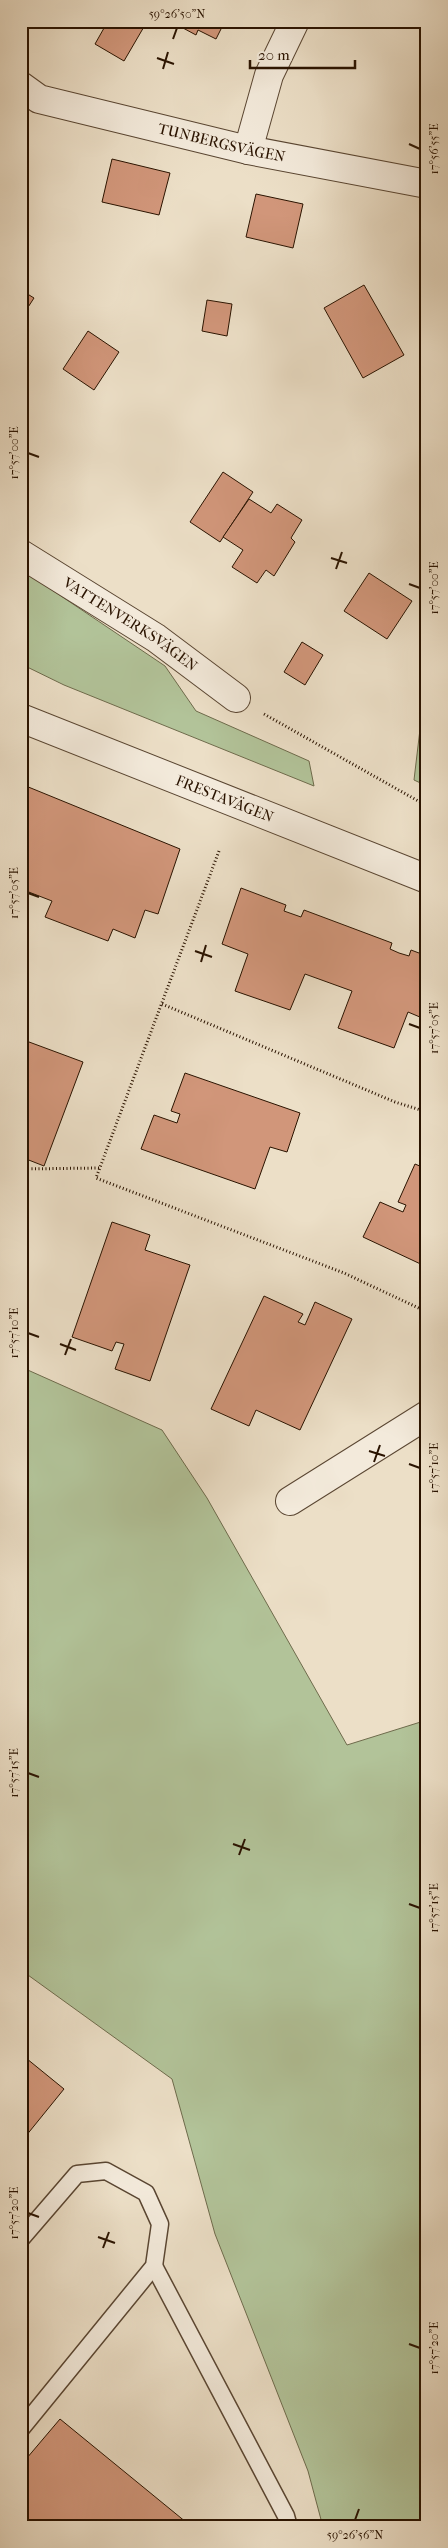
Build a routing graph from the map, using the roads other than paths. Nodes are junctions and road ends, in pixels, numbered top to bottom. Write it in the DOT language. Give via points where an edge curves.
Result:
graph roads {
  1 [pos="295,21"];
  2 [pos="21,86"];
  3 [pos="248,150"];
  4 [pos="427,184"];
  5 [pos="21,554"];
  6 [pos="236,698"];
  7 [pos="21,718"];
  8 [pos="427,879"];
  9 [pos="427,1415"];
  10 [pos="290,1501"];
  11 [pos="21,2239"];
  12 [pos="154,2266"];
  13 [pos="21,2429"];
  14 [pos="289,2527"];
  1 -- 3 [label="street" via="269,75"];
  2 -- 3 [label="street, TUNBERGSVÄGEN" via="39,99"];
  3 -- 4 [label="street, TUNBERGSVÄGEN"];
  5 -- 6 [label="street, VATTENVERKSVÄGEN" via="156,638"];
  7 -- 8 [label="street, FRESTAVÄGEN"];
  9 -- 10 [label="street"];
  11 -- 12 [label="lane" via="77,2174 106,2171 146,2193 160,2224"];
  12 -- 13 [label="lane"];
  12 -- 14 [label="lane"];
}
